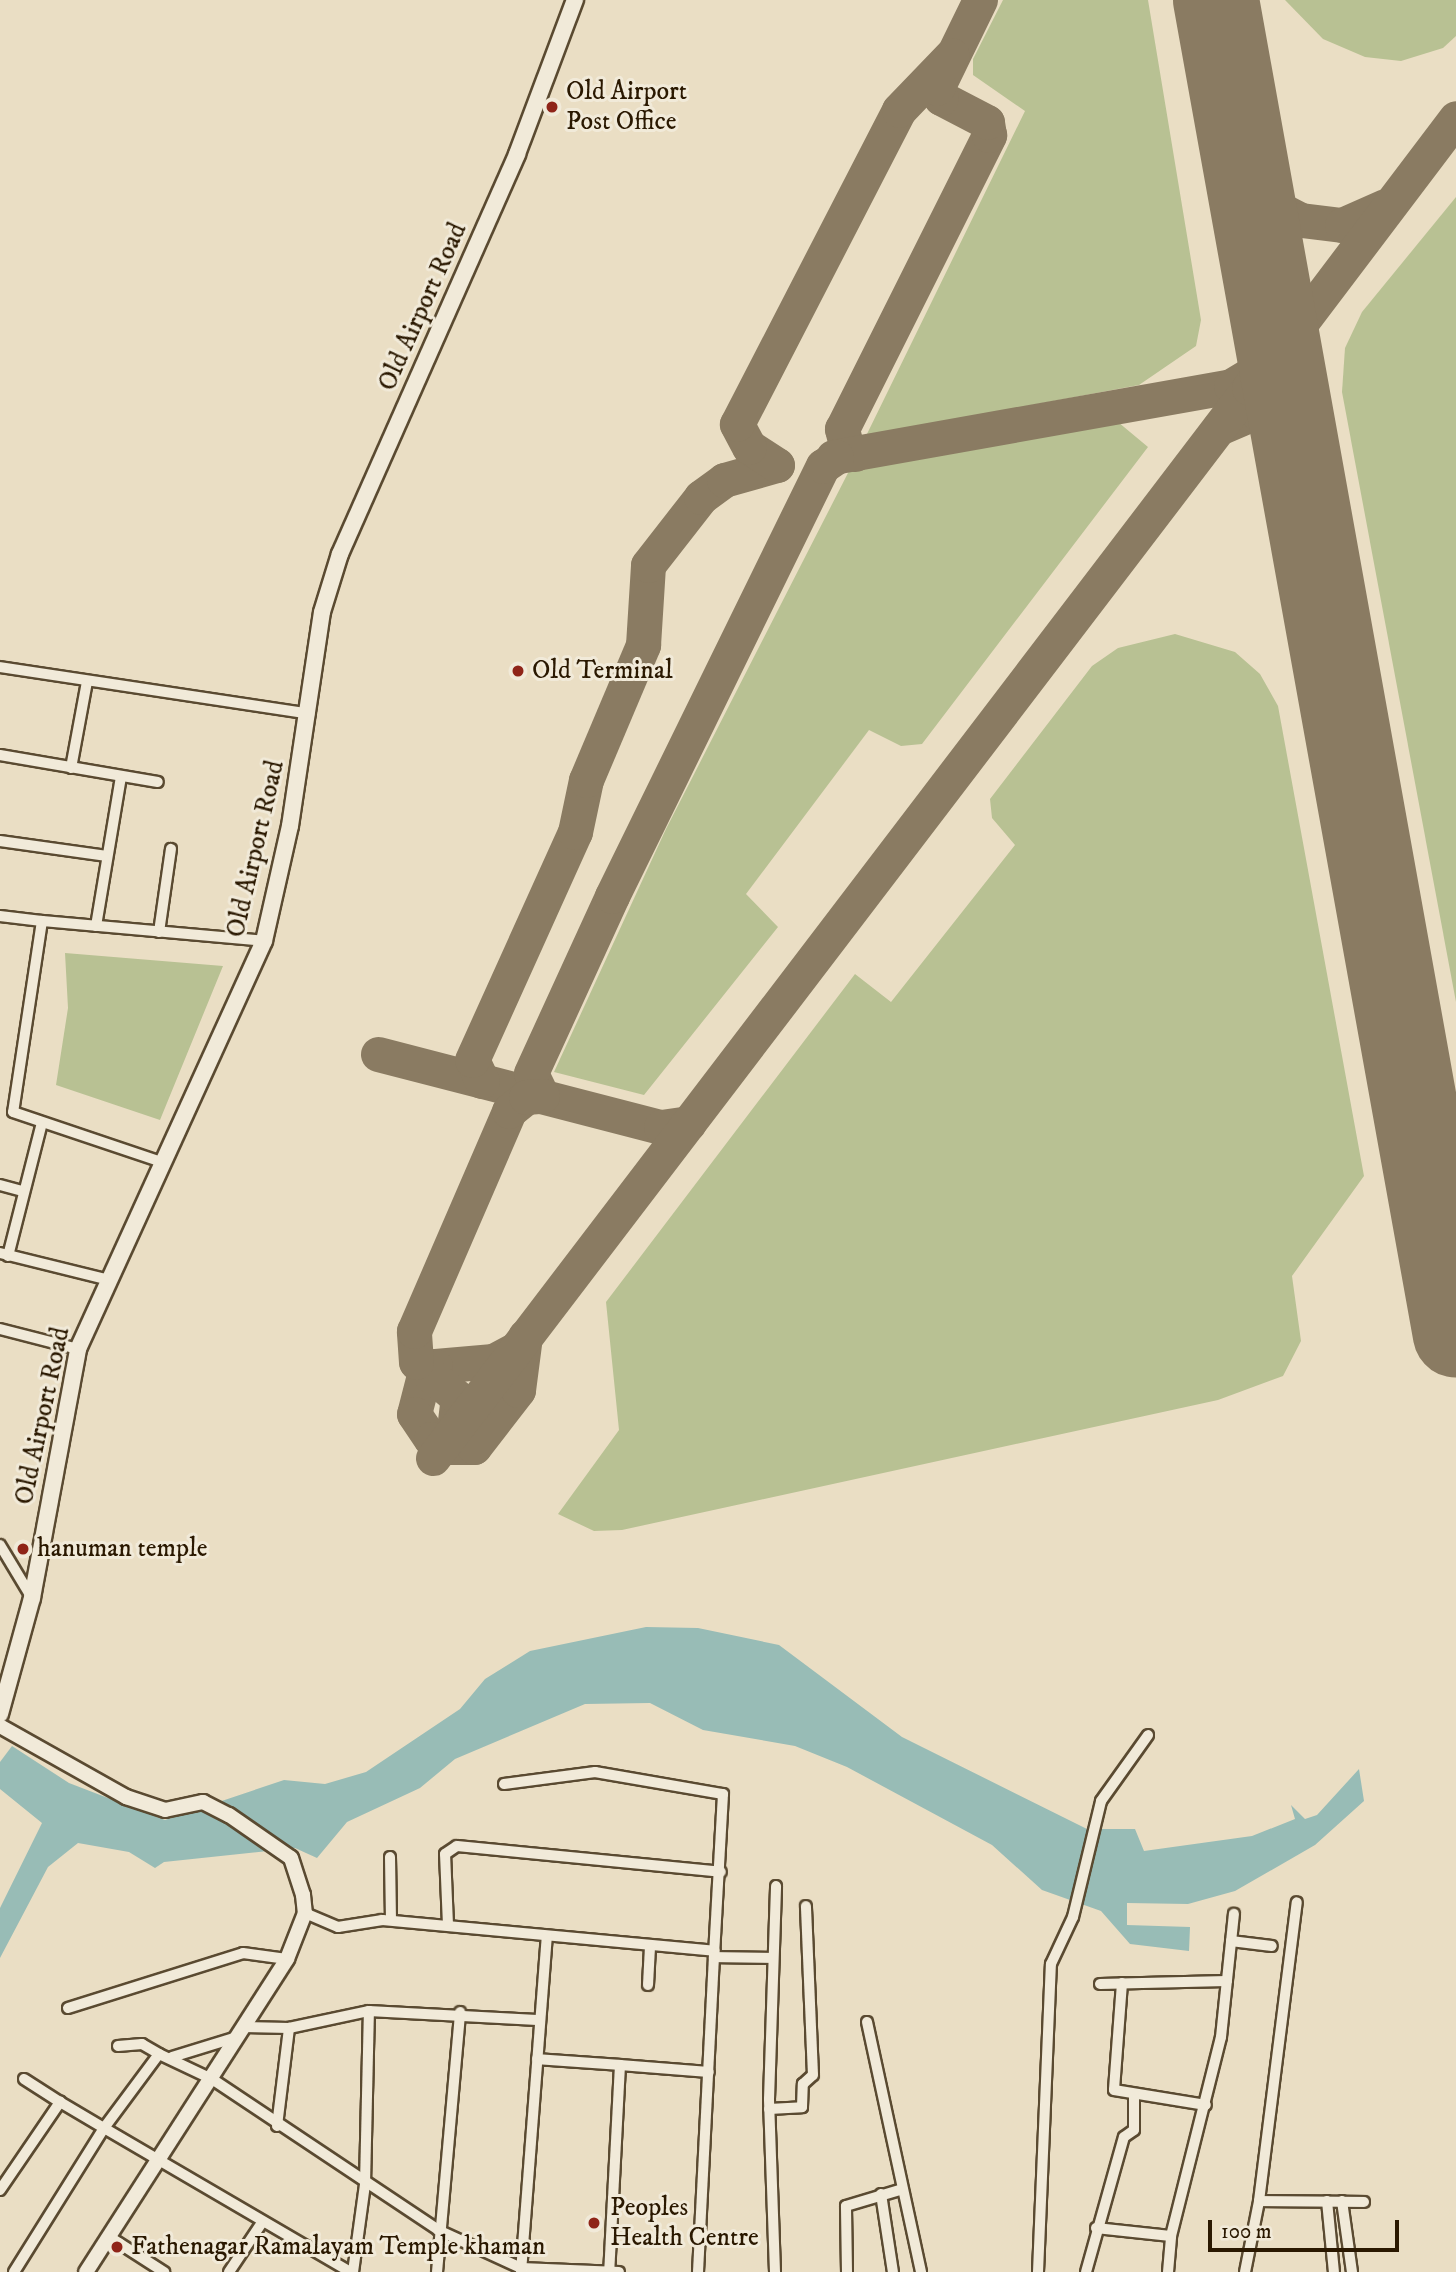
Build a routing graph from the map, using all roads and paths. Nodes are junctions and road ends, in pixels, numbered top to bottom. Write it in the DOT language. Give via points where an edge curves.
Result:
graph roads {
  1 [pos="575,0"];
  2 [pos="0,670"];
  3 [pos="88,682"];
  4 [pos="309,714"];
  5 [pos="0,755"];
  6 [pos="71,768"];
  7 [pos="121,776"];
  8 [pos="158,782"];
  9 [pos="0,841"];
  10 [pos="171,849"];
  11 [pos="107,856"];
  12 [pos="0,916"];
  13 [pos="42,920"];
  14 [pos="96,926"];
  15 [pos="159,932"];
  16 [pos="264,942"];
  17 [pos="0,1108"];
  18 [pos="13,1112"];
  19 [pos="42,1123"];
  20 [pos="159,1161"];
  21 [pos="0,1185"];
  22 [pos="23,1191"];
  23 [pos="4,1254"];
  24 [pos="105,1279"];
  25 [pos="0,1329"];
  26 [pos="78,1349"];
  27 [pos="0,1545"];
  28 [pos="2,1561"];
  29 [pos="32,1598"];
  30 [pos="7,1673"];
  31 [pos="0,1714"];
  32 [pos="0,1726"];
  33 [pos="1148,1735"];
  34 [pos="504,1784"];
  35 [pos="390,1857"];
  36 [pos="721,1872"];
  37 [pos="776,1885"];
  38 [pos="1297,1902"];
  39 [pos="806,1906"];
  40 [pos="305,1913"];
  41 [pos="1234,1914"];
  42 [pos="391,1920"];
  43 [pos="448,1925"];
  44 [pos="547,1936"];
  45 [pos="1231,1941"];
  46 [pos="650,1946"];
  47 [pos="1272,1946"];
  48 [pos="715,1954"];
  49 [pos="772,1958"];
  50 [pos="287,1959"];
  51 [pos="1227,1981"];
  52 [pos="1122,1983"];
  53 [pos="648,1984"];
  54 [pos="1100,1984"];
  55 [pos="68,2008"];
  56 [pos="369,2011"];
  57 [pos="460,2012"];
  58 [pos="537,2020"];
  59 [pos="867,2022"];
  60 [pos="289,2028"];
  61 [pos="240,2032"];
  62 [pos="118,2046"];
  63 [pos="159,2054"];
  64 [pos="172,2057"];
  65 [pos="537,2059"];
  66 [pos="620,2065"];
  67 [pos="709,2072"];
  68 [pos="24,2079"];
  69 [pos="212,2080"];
  70 [pos="1134,2094"];
  71 [pos="60,2102"];
  72 [pos="1206,2105"];
  73 [pos="769,2109"];
  74 [pos="278,2126"];
  75 [pos="104,2128"];
  76 [pos="158,2161"];
  77 [pos="365,2184"];
  78 [pos="903,2189"];
  79 [pos="0,2190"];
  80 [pos="881,2194"];
  81 [pos="1259,2201"];
  82 [pos="1327,2202"];
  83 [pos="1342,2202"];
  84 [pos="1364,2202"];
  85 [pos="261,2224"];
  86 [pos="1096,2228"];
  87 [pos="438,2230"];
  88 [pos="108,2236"];
  89 [pos="1171,2236"];
  90 [pos="521,2270"];
  91 [pos="14,2272"];
  92 [pos="86,2272"];
  93 [pos="164,2272"];
  94 [pos="229,2272"];
  95 [pos="352,2272"];
  96 [pos="437,2272"];
  97 [pos="613,2272"];
  98 [pos="698,2272"];
  99 [pos="775,2272"];
  100 [pos="847,2272"];
  101 [pos="894,2272"];
  102 [pos="921,2272"];
  103 [pos="1038,2272"];
  104 [pos="1086,2272"];
  105 [pos="1168,2272"];
  106 [pos="1245,2272"];
  107 [pos="1334,2272"];
  108 [pos="1352,2272"];
  1 -- 4 [label="main road, Old Airport Road" via="517,154 340,554 322,612"];
  2 -- 3 [label="street"];
  3 -- 4 [label="street"];
  3 -- 6 [label="street"];
  4 -- 16 [label="main road, Old Airport Road"];
  5 -- 6 [label="street"];
  6 -- 7 [label="street"];
  7 -- 8 [label="street"];
  7 -- 11 [label="street"];
  9 -- 11 [label="street"];
  10 -- 15 [label="street"];
  11 -- 14 [label="street"];
  12 -- 13 [label="street"];
  13 -- 14 [label="street"];
  13 -- 18 [label="street"];
  14 -- 15 [label="street"];
  15 -- 16 [label="street"];
  16 -- 20 [label="main road, Old Airport Road"];
  17 -- 18 [label="street"];
  18 -- 19 [label="street"];
  19 -- 20 [label="street"];
  19 -- 22 [label="street"];
  20 -- 24 [label="main road, Old Airport Road"];
  21 -- 22 [label="street"];
  22 -- 23 [label="street"];
  23 -- 24 [label="street"];
  24 -- 26 [label="main road, Old Airport Road"];
  25 -- 26 [label="street"];
  26 -- 29 [label="main road, Old Airport Road"];
  27 -- 28 [label="street"];
  28 -- 29 [label="street"];
  29 -- 30 [label="main road, Old Airport Road"];
  30 -- 31 [label="main road, Old Airport Road"];
  32 -- 40 [label="street" via="126,1797 165,1810 203,1802 291,1858"];
  33 -- 103 [label="street" via="1101,1801 1073,1917 1051,1964"];
  34 -- 36 [label="street" via="595,1772 723,1794"];
  35 -- 42 [label="street"];
  36 -- 43 [label="street" via="457,1846 445,1854"];
  36 -- 48 [label="street"];
  37 -- 49 [label="street"];
  38 -- 81 [label="street"];
  39 -- 73 [label="street" via="813,2075 803,2084 802,2107"];
  40 -- 42 [label="street" via="338,1927"];
  40 -- 50 [label="street"];
  41 -- 45 [label="street"];
  42 -- 43 [label="street"];
  43 -- 44 [label="street"];
  44 -- 46 [label="street"];
  44 -- 58 [label="street"];
  45 -- 47 [label="street"];
  45 -- 51 [label="street"];
  46 -- 48 [label="street"];
  46 -- 53 [label="street"];
  48 -- 49 [label="street"];
  48 -- 67 [label="street"];
  49 -- 73 [label="street"];
  50 -- 55 [label="street" via="243,1953"];
  50 -- 61 [label="street"];
  51 -- 52 [label="street"];
  51 -- 72 [label="street"];
  52 -- 54 [label="street"];
  52 -- 70 [label="street" via="1114,2090"];
  56 -- 57 [label="street"];
  56 -- 60 [label="street"];
  56 -- 77 [label="street"];
  57 -- 58 [label="street"];
  57 -- 87 [label="street"];
  58 -- 65 [label="street"];
  59 -- 78 [label="street"];
  60 -- 61 [label="street"];
  60 -- 74 [label="street"];
  61 -- 64 [label="street"];
  61 -- 69 [label="street"];
  62 -- 63 [label="street" via="142,2044"];
  63 -- 64 [label="street"];
  63 -- 75 [label="street"];
  64 -- 69 [label="street"];
  65 -- 66 [label="street"];
  65 -- 90 [label="street"];
  66 -- 67 [label="street"];
  66 -- 97 [label="street"];
  67 -- 98 [label="street"];
  68 -- 71 [label="street"];
  69 -- 74 [label="street"];
  69 -- 76 [label="street"];
  70 -- 72 [label="street"];
  70 -- 86 [label="street" via="1134,2130 1124,2137"];
  71 -- 75 [label="street"];
  71 -- 79 [label="street"];
  72 -- 89 [label="street"];
  73 -- 99 [label="street"];
  74 -- 77 [label="street"];
  75 -- 76 [label="street"];
  75 -- 91 [label="street"];
  76 -- 85 [label="street"];
  76 -- 88 [label="street"];
  77 -- 87 [label="street"];
  77 -- 95 [label="street"];
  78 -- 80 [label="street"];
  78 -- 102 [label="street"];
  80 -- 100 [label="street" via="846,2206"];
  80 -- 101 [label="street"];
  81 -- 82 [label="street"];
  81 -- 106 [label="street"];
  82 -- 83 [label="street"];
  82 -- 107 [label="street"];
  83 -- 84 [label="street"];
  83 -- 108 [label="street"];
  85 -- 94 [label="street"];
  85 -- 95 [label="street"];
  86 -- 89 [label="street"];
  86 -- 104 [label="street"];
  87 -- 90 [label="street"];
  87 -- 96 [label="street"];
  88 -- 92 [label="street"];
  88 -- 93 [label="street"];
  89 -- 105 [label="street"];
  90 -- 97 [label="street"];
}
